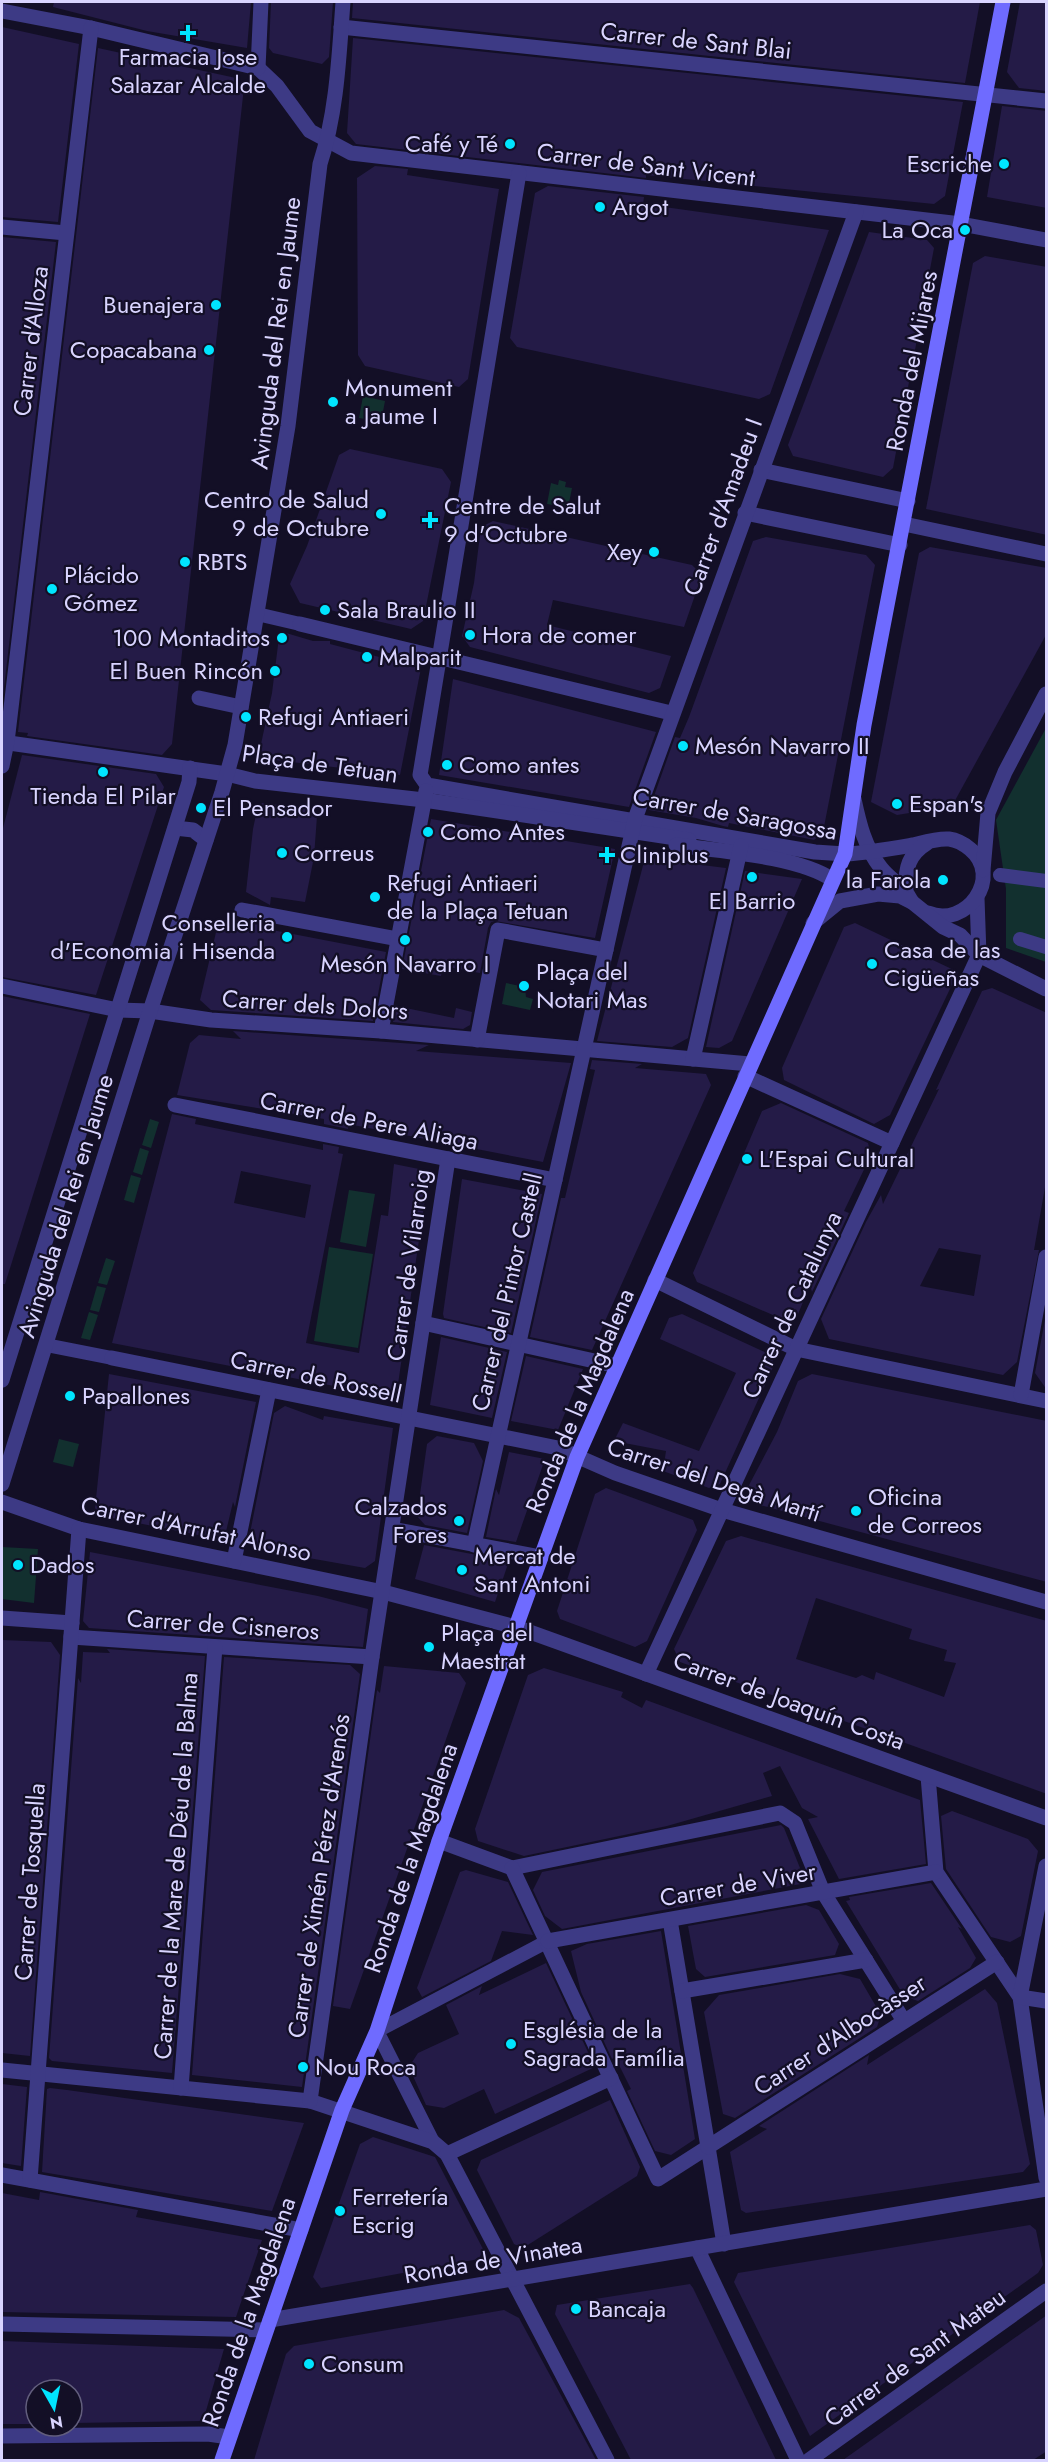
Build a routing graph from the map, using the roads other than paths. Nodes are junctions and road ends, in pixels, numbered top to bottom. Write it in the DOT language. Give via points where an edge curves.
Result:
graph roads {
  1 [pos="261,2"];
  2 [pos="343,2"];
  3 [pos="1003,2"];
  4 [pos="2,11"];
  5 [pos="342,27"];
  6 [pos="91,28"];
  7 [pos="258,69"];
  8 [pos="986,94"];
  9 [pos="1047,101"];
  10 [pos="327,143"];
  11 [pos="519,173"];
  12 [pos="856,212"];
  13 [pos="961,224"];
  14 [pos="2,227"];
  15 [pos="66,234"];
  16 [pos="1047,240"];
  17 [pos="761,470"];
  18 [pos="908,501"];
  19 [pos="745,513"];
  20 [pos="904,524"];
  21 [pos="900,545"];
  22 [pos="1047,554"];
  23 [pos="257,614"];
  24 [pos="300,624"];
  25 [pos="439,657"];
  26 [pos="1047,694"];
  27 [pos="199,698"];
  28 [pos="241,707"];
  29 [pos="671,713"];
  30 [pos="4,742"];
  31 [pos="2,766"];
  32 [pos="190,768"];
  33 [pos="227,774"];
  34 [pos="424,792"];
  35 [pos="852,793"];
  36 [pos="175,828"];
  37 [pos="633,829"];
  38 [pos="206,840"];
  39 [pos="929,842"];
  40 [pos="741,847"];
  41 [pos="870,853"];
  42 [pos="845,854"];
  43 [pos="1000,875"];
  44 [pos="983,879"];
  45 [pos="833,880"];
  46 [pos="1047,881"];
  47 [pos="977,898"];
  48 [pos="914,900"];
  49 [pos="242,910"];
  50 [pos="813,923"];
  51 [pos="398,939"];
  52 [pos="1020,939"];
  53 [pos="1047,947"];
  54 [pos="606,950"];
  55 [pos="979,955"];
  56 [pos="2,986"];
  57 [pos="1047,988"];
  58 [pos="118,1010"];
  59 [pos="150,1011"];
  60 [pos="381,1031"];
  61 [pos="477,1040"];
  62 [pos="584,1050"];
  63 [pos="693,1059"];
  64 [pos="748,1070"];
  65 [pos="175,1106"];
  66 [pos="892,1143"];
  67 [pos="447,1159"];
  68 [pos="555,1180"];
  69 [pos="1047,1257"];
  70 [pos="655,1280"];
  71 [pos="423,1323"];
  72 [pos="518,1344"];
  73 [pos="46,1345"];
  74 [pos="796,1348"];
  75 [pos="112,1358"];
  76 [pos="617,1366"];
  77 [pos="2,1380"];
  78 [pos="269,1390"];
  79 [pos="1021,1395"];
  80 [pos="1047,1401"];
  81 [pos="409,1419"];
  82 [pos="498,1436"];
  83 [pos="577,1457"];
  84 [pos="2,1484"];
  85 [pos="2,1502"];
  86 [pos="722,1510"];
  87 [pos="79,1528"];
  88 [pos="392,1529"];
  89 [pos="474,1545"];
  90 [pos="541,1557"];
  91 [pos="234,1561"];
  92 [pos="383,1592"];
  93 [pos="1047,1602"];
  94 [pos="2,1618"];
  95 [pos="516,1627"];
  96 [pos="71,1630"];
  97 [pos="215,1647"];
  98 [pos="372,1657"];
  99 [pos="646,1674"];
  100 [pos="928,1776"];
  101 [pos="1047,1818"];
  102 [pos="439,1841"];
  103 [pos="1047,1866"];
  104 [pos="512,1868"];
  105 [pos="936,1872"];
  106 [pos="823,1892"];
  107 [pos="670,1920"];
  108 [pos="548,1941"];
  109 [pos="866,1960"];
  110 [pos="997,1962"];
  111 [pos="682,1991"];
  112 [pos="1020,1997"];
  113 [pos="1047,2001"];
  114 [pos="904,2021"];
  115 [pos="377,2031"];
  116 [pos="2,2070"];
  117 [pos="38,2074"];
  118 [pos="611,2078"];
  119 [pos="182,2088"];
  120 [pos="1041,2095"];
  121 [pos="310,2101"];
  122 [pos="342,2110"];
  123 [pos="432,2142"];
  124 [pos="708,2147"];
  125 [pos="447,2154"];
  126 [pos="2,2175"];
  127 [pos="1047,2178"];
  128 [pos="30,2180"];
  129 [pos="1047,2189"];
  130 [pos="301,2230"];
  131 [pos="724,2244"];
  132 [pos="697,2248"];
  133 [pos="514,2280"];
  134 [pos="1047,2291"];
  135 [pos="2,2324"];
  136 [pos="268,2325"];
  137 [pos="2,2436"];
  138 [pos="230,2437"];
  139 [pos="222,2460"];
  140 [pos="607,2460"];
  141 [pos="798,2460"];
  142 [pos="809,2460"];
  1 -- 7 [label="street"];
  2 -- 5 [label="street, Avinguda del Rei en Jaume"];
  3 -- 8 [label="main road, Ronda del Mijares"];
  4 -- 6 [label="street"];
  5 -- 8 [label="street, Carrer de Sant Blai"];
  5 -- 10 [label="street, Avinguda del Rei en Jaume"];
  6 -- 7 [label="street"];
  6 -- 15 [label="street, Carrer d'Alloza"];
  7 -- 10 [label="street" via="277,86 310,131"];
  8 -- 9 [label="street, Carrer de Sant Blai"];
  8 -- 13 [label="main road, Ronda del Mijares"];
  10 -- 11 [label="street, Carrer de Sant Vicent" via="351,153"];
  10 -- 23 [label="street, Avinguda del Rei en Jaume" via="320,164 288,426"];
  11 -- 12 [label="street, Carrer de Sant Vicent"];
  11 -- 25 [label="street"];
  12 -- 13 [label="street, Carrer de Sant Vicent"];
  12 -- 17 [label="street, Carrer d'Amadeu I"];
  13 -- 16 [label="street, Carrer de Sant Vicent"];
  13 -- 18 [label="main road, Ronda del Mijares"];
  14 -- 15 [label="street"];
  15 -- 30 [label="street, Carrer d'Alloza"];
  17 -- 18 [label="street"];
  17 -- 19 [label="street, Carrer d'Amadeu I"];
  18 -- 20 [label="main road, Ronda del Mijares"];
  19 -- 21 [label="street"];
  19 -- 29 [label="street, Carrer d'Amadeu I"];
  20 -- 21 [label="main road, Ronda del Mijares"];
  20 -- 22 [label="street"];
  21 -- 35 [label="main road, Ronda del Mijares"];
  23 -- 24 [label="street"];
  23 -- 28 [label="street, Avinguda del Rei en Jaume"];
  24 -- 25 [label="street"];
  25 -- 29 [label="street"];
  25 -- 34 [label="street"];
  26 -- 44 [label="street" via="988,813"];
  27 -- 28 [label="street"];
  28 -- 33 [label="street, Avinguda del Rei en Jaume"];
  29 -- 37 [label="street, Carrer d'Amadeu I"];
  30 -- 31 [label="street, Carrer d'Alloza"];
  30 -- 32 [label="street, Plaça de Tetuan"];
  32 -- 33 [label="street, Plaça de Tetuan"];
  32 -- 36 [label="street, Avinguda del Rei en Jaume"];
  33 -- 34 [label="street, Plaça de Tetuan" via="255,781"];
  33 -- 38 [label="street, Avinguda del Rei en Jaume"];
  34 -- 37 [label="street, Carrer de Saragossa"];
  34 -- 37 [label="street, Carrer de Saragossa"];
  34 -- 51 [label="street, Plaça de Tetuan"];
  35 -- 41 [label="street"];
  35 -- 42 [label="main road, Ronda de la Magdalena"];
  36 -- 38 [label="street" via="193,830"];
  36 -- 58 [label="street, Avinguda del Rei en Jaume"];
  37 -- 40 [label="street, Carrer de Saragossa"];
  37 -- 54 [label="street, Carrer d'Amadeu I"];
  38 -- 59 [label="street, Avinguda del Rei en Jaume"];
  39 -- 41 [label="street, Carrer de Saragossa"];
  39 -- 44 [label="street" via="950,839 961,843 977,858"];
  39 -- 48 [label="street" via="908,864"];
  40 -- 42 [label="street, Carrer de Saragossa"];
  40 -- 45 [label="street, Carrer de Saragossa" via="823,873"];
  40 -- 63 [label="street"];
  41 -- 42 [label="street, Carrer de Saragossa"];
  41 -- 48 [label="street"];
  42 -- 45 [label="main road, Ronda de la Magdalena"];
  43 -- 46 [label="street"];
  44 -- 47 [label="street"];
  45 -- 50 [label="main road, Ronda de la Magdalena"];
  47 -- 48 [label="street" via="969,908 946,917"];
  47 -- 55 [label="street"];
  48 -- 50 [label="street, Ronda de la Magdalena" via="900,896 856,897 840,901"];
  48 -- 55 [label="street" via="934,921 960,935"];
  49 -- 51 [label="street"];
  50 -- 64 [label="main road, Ronda de la Magdalena"];
  51 -- 60 [label="street, Plaça de Tetuan"];
  52 -- 53 [label="street"];
  54 -- 61 [label="street" via="498,930"];
  54 -- 62 [label="street, Carrer del Pintor Castell"];
  55 -- 57 [label="street"];
  55 -- 66 [label="street, Carrer de Catalunya"];
  56 -- 58 [label="street"];
  58 -- 59 [label="street"];
  58 -- 77 [label="street, Avinguda del Rei en Jaume"];
  59 -- 60 [label="street, Carrer dels Dolors" via="211,1020"];
  59 -- 73 [label="street, Avinguda del Rei en Jaume"];
  60 -- 61 [label="street, Carrer dels Dolors"];
  61 -- 62 [label="street"];
  62 -- 63 [label="street"];
  62 -- 68 [label="street, Carrer del Pintor Castell"];
  63 -- 64 [label="street"];
  64 -- 66 [label="street"];
  64 -- 70 [label="main road, Ronda de la Magdalena"];
  65 -- 67 [label="street, Carrer de Pere Aliaga"];
  66 -- 74 [label="street, Carrer de Catalunya"];
  67 -- 68 [label="street, Carrer de Pere Aliaga"];
  67 -- 71 [label="street, Carrer de Vilarroig"];
  68 -- 72 [label="street, Carrer del Pintor Castell"];
  69 -- 79 [label="street"];
  70 -- 74 [label="street"];
  70 -- 76 [label="main road, Ronda de la Magdalena"];
  71 -- 72 [label="street"];
  71 -- 81 [label="street, Carrer de Vilarroig"];
  72 -- 76 [label="street"];
  72 -- 82 [label="street, Carrer del Pintor Castell"];
  73 -- 75 [label="street, Carrer de Rossell"];
  73 -- 84 [label="street, Avinguda del Rei en Jaume"];
  74 -- 79 [label="street"];
  74 -- 86 [label="street, Carrer de Catalunya"];
  75 -- 78 [label="street, Carrer de Rossell"];
  76 -- 83 [label="main road, Ronda de la Magdalena"];
  78 -- 81 [label="street, Carrer de Rossell"];
  78 -- 91 [label="street"];
  79 -- 80 [label="street"];
  81 -- 82 [label="street, Carrer de Rossell"];
  81 -- 88 [label="street, Carrer de Vilarroig"];
  82 -- 83 [label="street, Carrer de Rossell" via="558,1448"];
  82 -- 89 [label="street, Carrer del Pintor Castell"];
  83 -- 86 [label="street, Carrer del Degà Martí"];
  83 -- 90 [label="main road, Ronda de la Magdalena"];
  85 -- 87 [label="street, Carrer d'Arrufat Alonso"];
  86 -- 93 [label="street, Carrer del Degà Martí"];
  86 -- 99 [label="street, Carrer de Catalunya"];
  87 -- 91 [label="street, Carrer d'Arrufat Alonso"];
  87 -- 96 [label="street"];
  88 -- 89 [label="street"];
  88 -- 92 [label="street, Carrer de Vilarroig"];
  89 -- 90 [label="street"];
  90 -- 95 [label="main road, Ronda de la Magdalena"];
  91 -- 92 [label="street, Carrer d'Arrufat Alonso"];
  92 -- 95 [label="street"];
  92 -- 98 [label="street"];
  94 -- 96 [label="street"];
  95 -- 99 [label="street, Carrer de Joaquín Costa"];
  95 -- 102 [label="main road, Ronda de la Magdalena"];
  96 -- 97 [label="street, Carrer de Cisneros"];
  96 -- 117 [label="street, Carrer de Tosquella"];
  97 -- 98 [label="street, Carrer de Cisneros"];
  97 -- 119 [label="street, Carrer de la Mare de Déu de la Balma"];
  98 -- 121 [label="street, Carrer de Ximén Pérez d'Arenós"];
  99 -- 100 [label="street, Carrer de Joaquín Costa"];
  100 -- 101 [label="street, Carrer de Joaquín Costa"];
  100 -- 105 [label="street"];
  102 -- 104 [label="street"];
  102 -- 115 [label="main road, Ronda de la Magdalena"];
  103 -- 112 [label="street"];
  104 -- 106 [label="street" via="780,1813 795,1823"];
  104 -- 108 [label="street"];
  105 -- 106 [label="street, Carrer de Viver"];
  105 -- 110 [label="street"];
  106 -- 107 [label="street, Carrer de Viver"];
  106 -- 109 [label="street"];
  107 -- 108 [label="street, Carrer de Viver"];
  107 -- 111 [label="street"];
  108 -- 115 [label="street"];
  108 -- 118 [label="street"];
  109 -- 111 [label="street"];
  109 -- 114 [label="street"];
  110 -- 112 [label="street"];
  110 -- 114 [label="street, Carrer d'Albocàsser"];
  111 -- 124 [label="street"];
  112 -- 113 [label="street"];
  112 -- 120 [label="street"];
  114 -- 124 [label="street, Carrer d'Albocàsser"];
  115 -- 122 [label="main road, Ronda de la Magdalena"];
  115 -- 123 [label="street"];
  116 -- 117 [label="street"];
  117 -- 119 [label="street"];
  117 -- 128 [label="street, Carrer de Tosquella"];
  118 -- 124 [label="street" via="658,2179"];
  118 -- 125 [label="street"];
  119 -- 121 [label="street"];
  120 -- 127 [label="street"];
  121 -- 122 [label="street"];
  122 -- 123 [label="street"];
  122 -- 130 [label="main road, Ronda de la Magdalena"];
  123 -- 125 [label="street"];
  124 -- 131 [label="street"];
  125 -- 133 [label="street"];
  126 -- 128 [label="street"];
  128 -- 130 [label="street"];
  129 -- 131 [label="street, Ronda de Vinatea"];
  130 -- 136 [label="main road, Ronda de la Magdalena"];
  131 -- 132 [label="street, Ronda de Vinatea"];
  132 -- 133 [label="street, Ronda de Vinatea"];
  132 -- 141 [label="street"];
  133 -- 136 [label="street, Ronda de Vinatea"];
  133 -- 140 [label="street"];
  134 -- 142 [label="street, Carrer de Sant Mateu"];
  135 -- 136 [label="street, Ronda de Vinatea"];
  136 -- 138 [label="main road, Ronda de la Magdalena"];
  137 -- 138 [label="street"];
  138 -- 139 [label="main road, Ronda de la Magdalena"];
}
